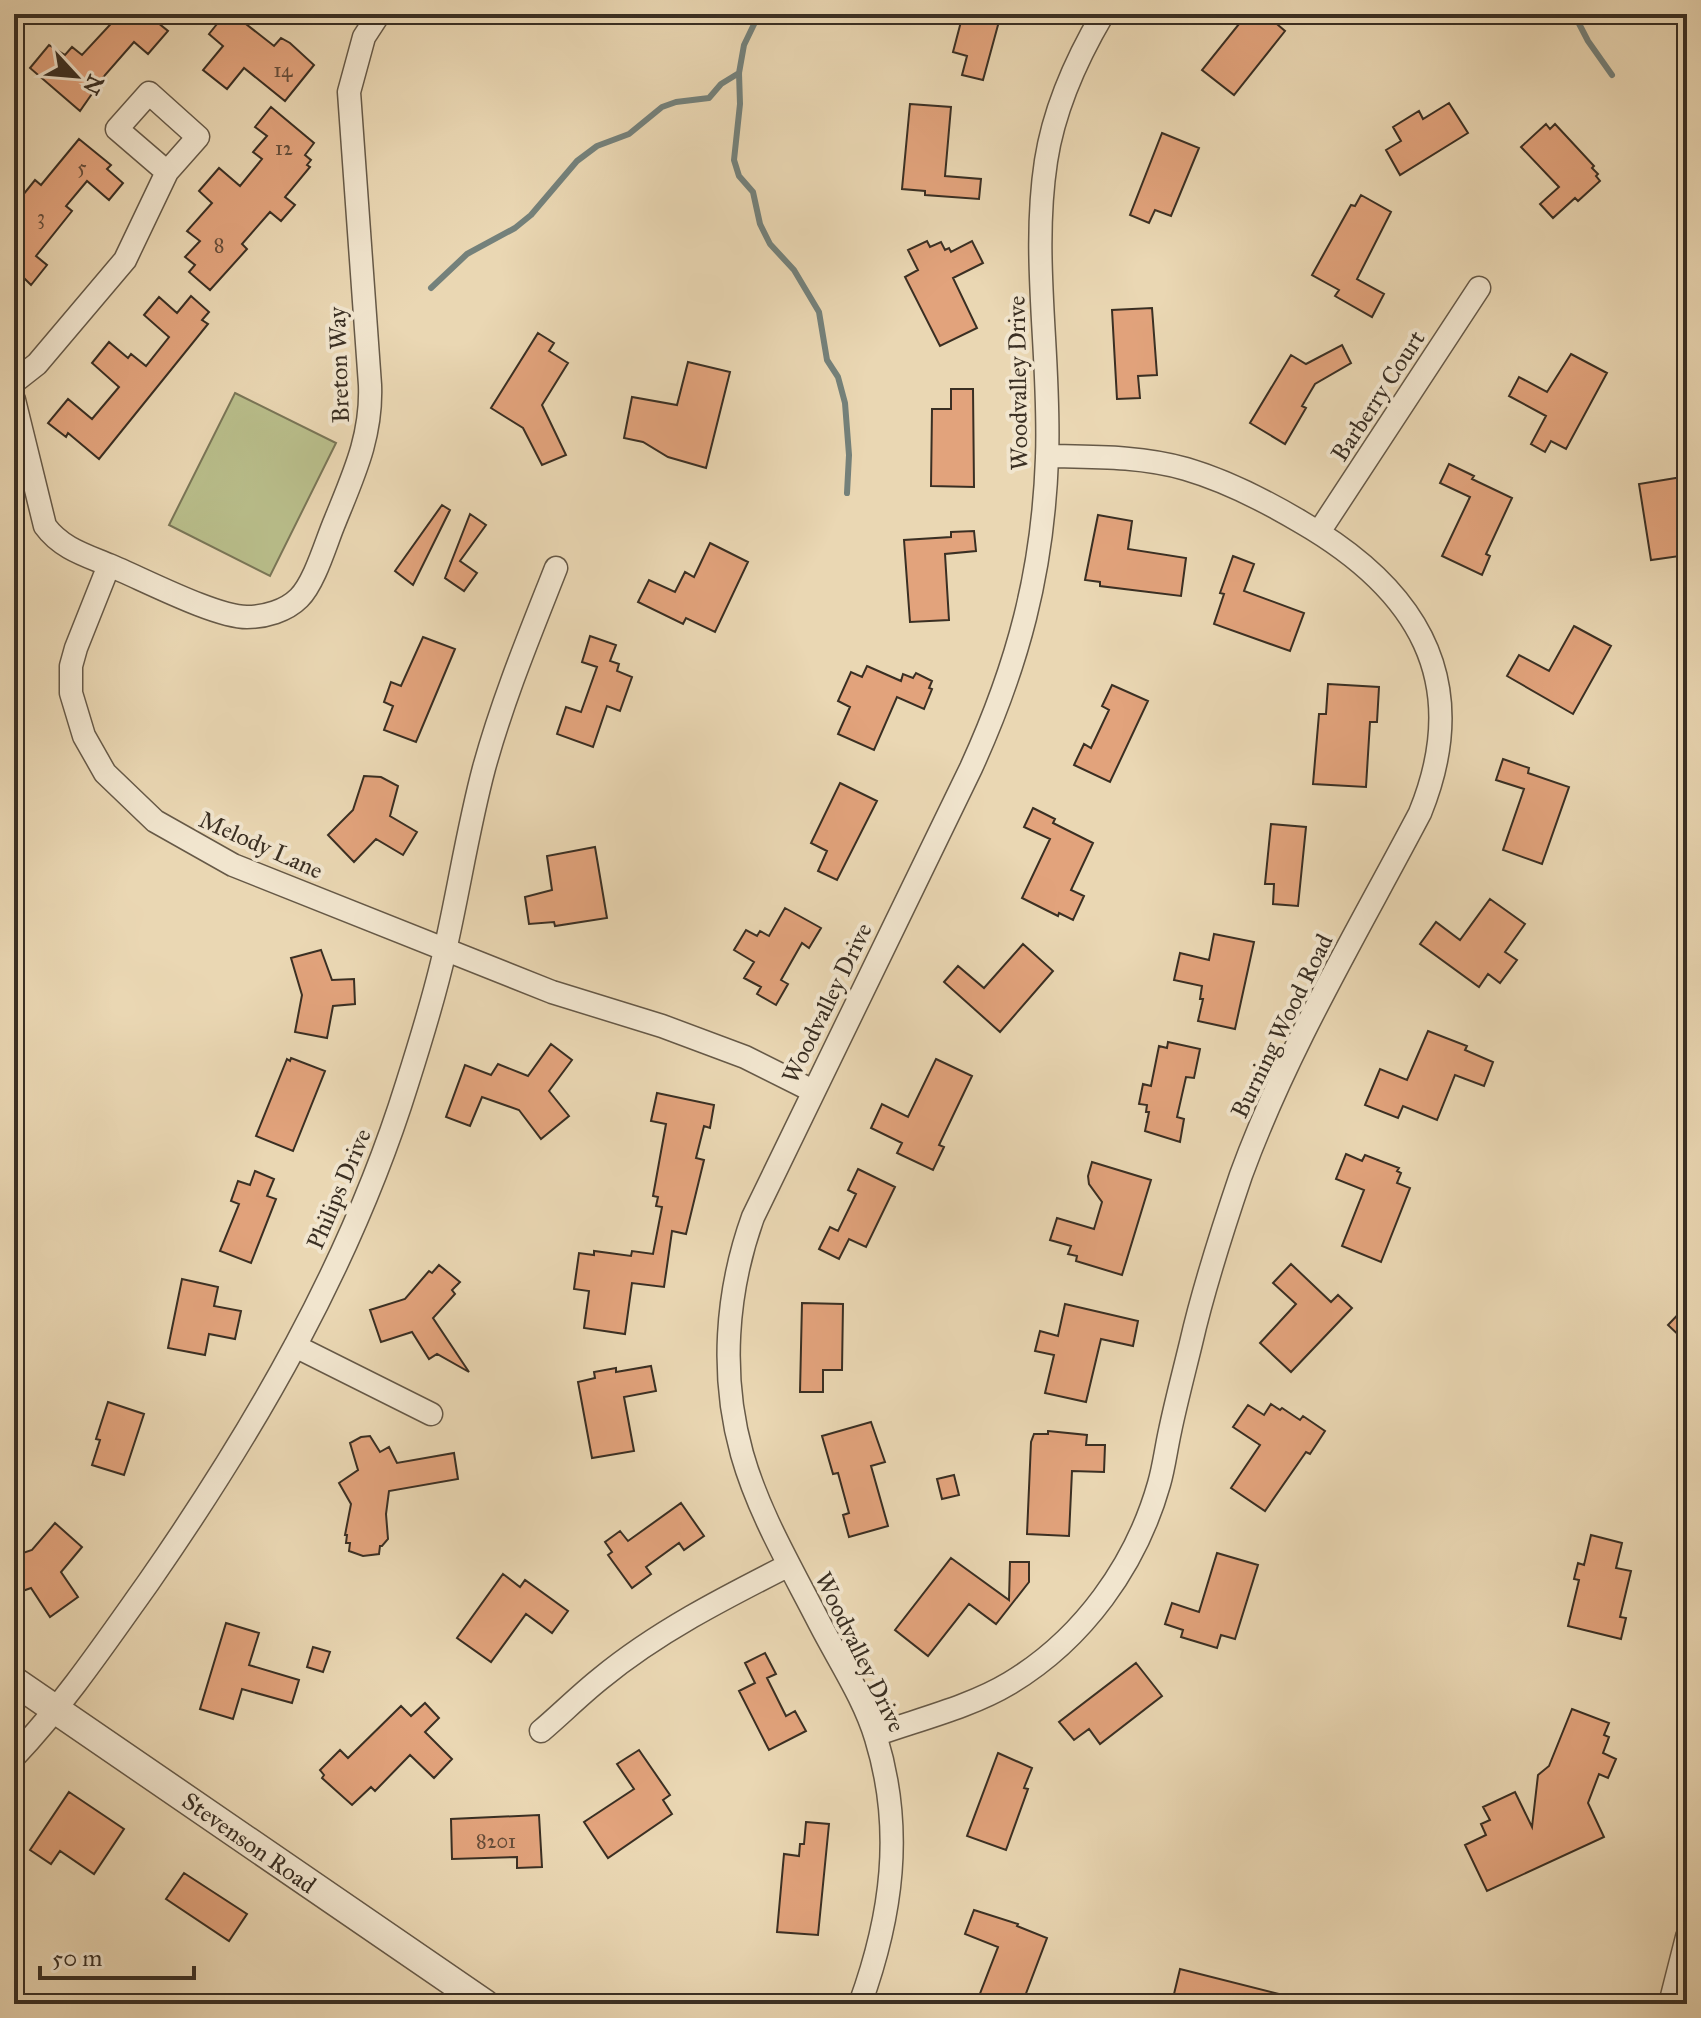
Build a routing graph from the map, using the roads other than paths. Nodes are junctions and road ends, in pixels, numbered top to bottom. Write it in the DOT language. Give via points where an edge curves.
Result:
graph roads {
  1 [pos="379,14"];
  2 [pos="1103,14"];
  3 [pos="167,172"];
  4 [pos="1479,288"];
  5 [pos="14,382"];
  6 [pos="14,400"];
  7 [pos="1047,456"];
  8 [pos="1319,532"];
  9 [pos="109,565"];
  10 [pos="556,568"];
  11 [pos="445,950"];
  12 [pos="813,1091"];
  13 [pos="295,1346"];
  14 [pos="431,1414"];
  15 [pos="789,1565"];
  16 [pos="14,1681"];
  17 [pos="54,1709"];
  18 [pos="541,1731"];
  19 [pos="875,1735"];
  20 [pos="14,1757"];
  21 [pos="1687,1937"];
  22 [pos="485,2004"];
  23 [pos="860,2004"];
  24 [pos="1670,2004"];
  1 -- 9 [label="street, Breton Way" via="364,37 349,92 370,424 315,571 300,597 286,607 247,617 224,614"];
  2 -- 7 [label="street, Woodvalley Drive" via="1078,60 1046,160 1041,246"];
  3 -- 5 [label="street" via="125,260 37,364"];
  4 -- 8 [label="street, Barberry Court"];
  6 -- 9 [label="street" via="45,526 68,548"];
  7 -- 8 [label="street, Burning Wood Road" via="1143,460 1185,469 1249,492"];
  7 -- 12 [label="street, Woodvalley Drive" via="1038,567 1001,699"];
  8 -- 19 [label="street, Burning Wood Road" via="1389,588 1425,642 1442,713 1432,785 1287,1067 1243,1171 1200,1305 1160,1483 1130,1556 1080,1627 1022,1675 965,1703"];
  9 -- 11 [label="street, Melody Lane" via="71,666 78,718 105,773 155,821 233,865"];
  10 -- 11 [label="street, Philips Drive" via="485,764"];
  11 -- 12 [label="street, Melody Lane" via="745,1057"];
  11 -- 13 [label="street, Philips Drive" via="388,1138 360,1211"];
  12 -- 15 [label="street, Woodvalley Drive" via="741,1251 729,1332 732,1405 742,1455"];
  13 -- 14 [label="street"];
  13 -- 17 [label="street, Philips Drive" via="206,1498"];
  15 -- 18 [label="street" via="652,1643 602,1677"];
  15 -- 19 [label="street, Woodvalley Drive"];
  16 -- 17 [label="street, Stevenson Road"];
  17 -- 20 [label="street, Philips Drive"];
  17 -- 22 [label="street, Stevenson Road"];
  19 -- 23 [label="street, Woodvalley Drive" via="889,1801 892,1869 881,1942"];
  21 -- 24 [label="street"];
}
